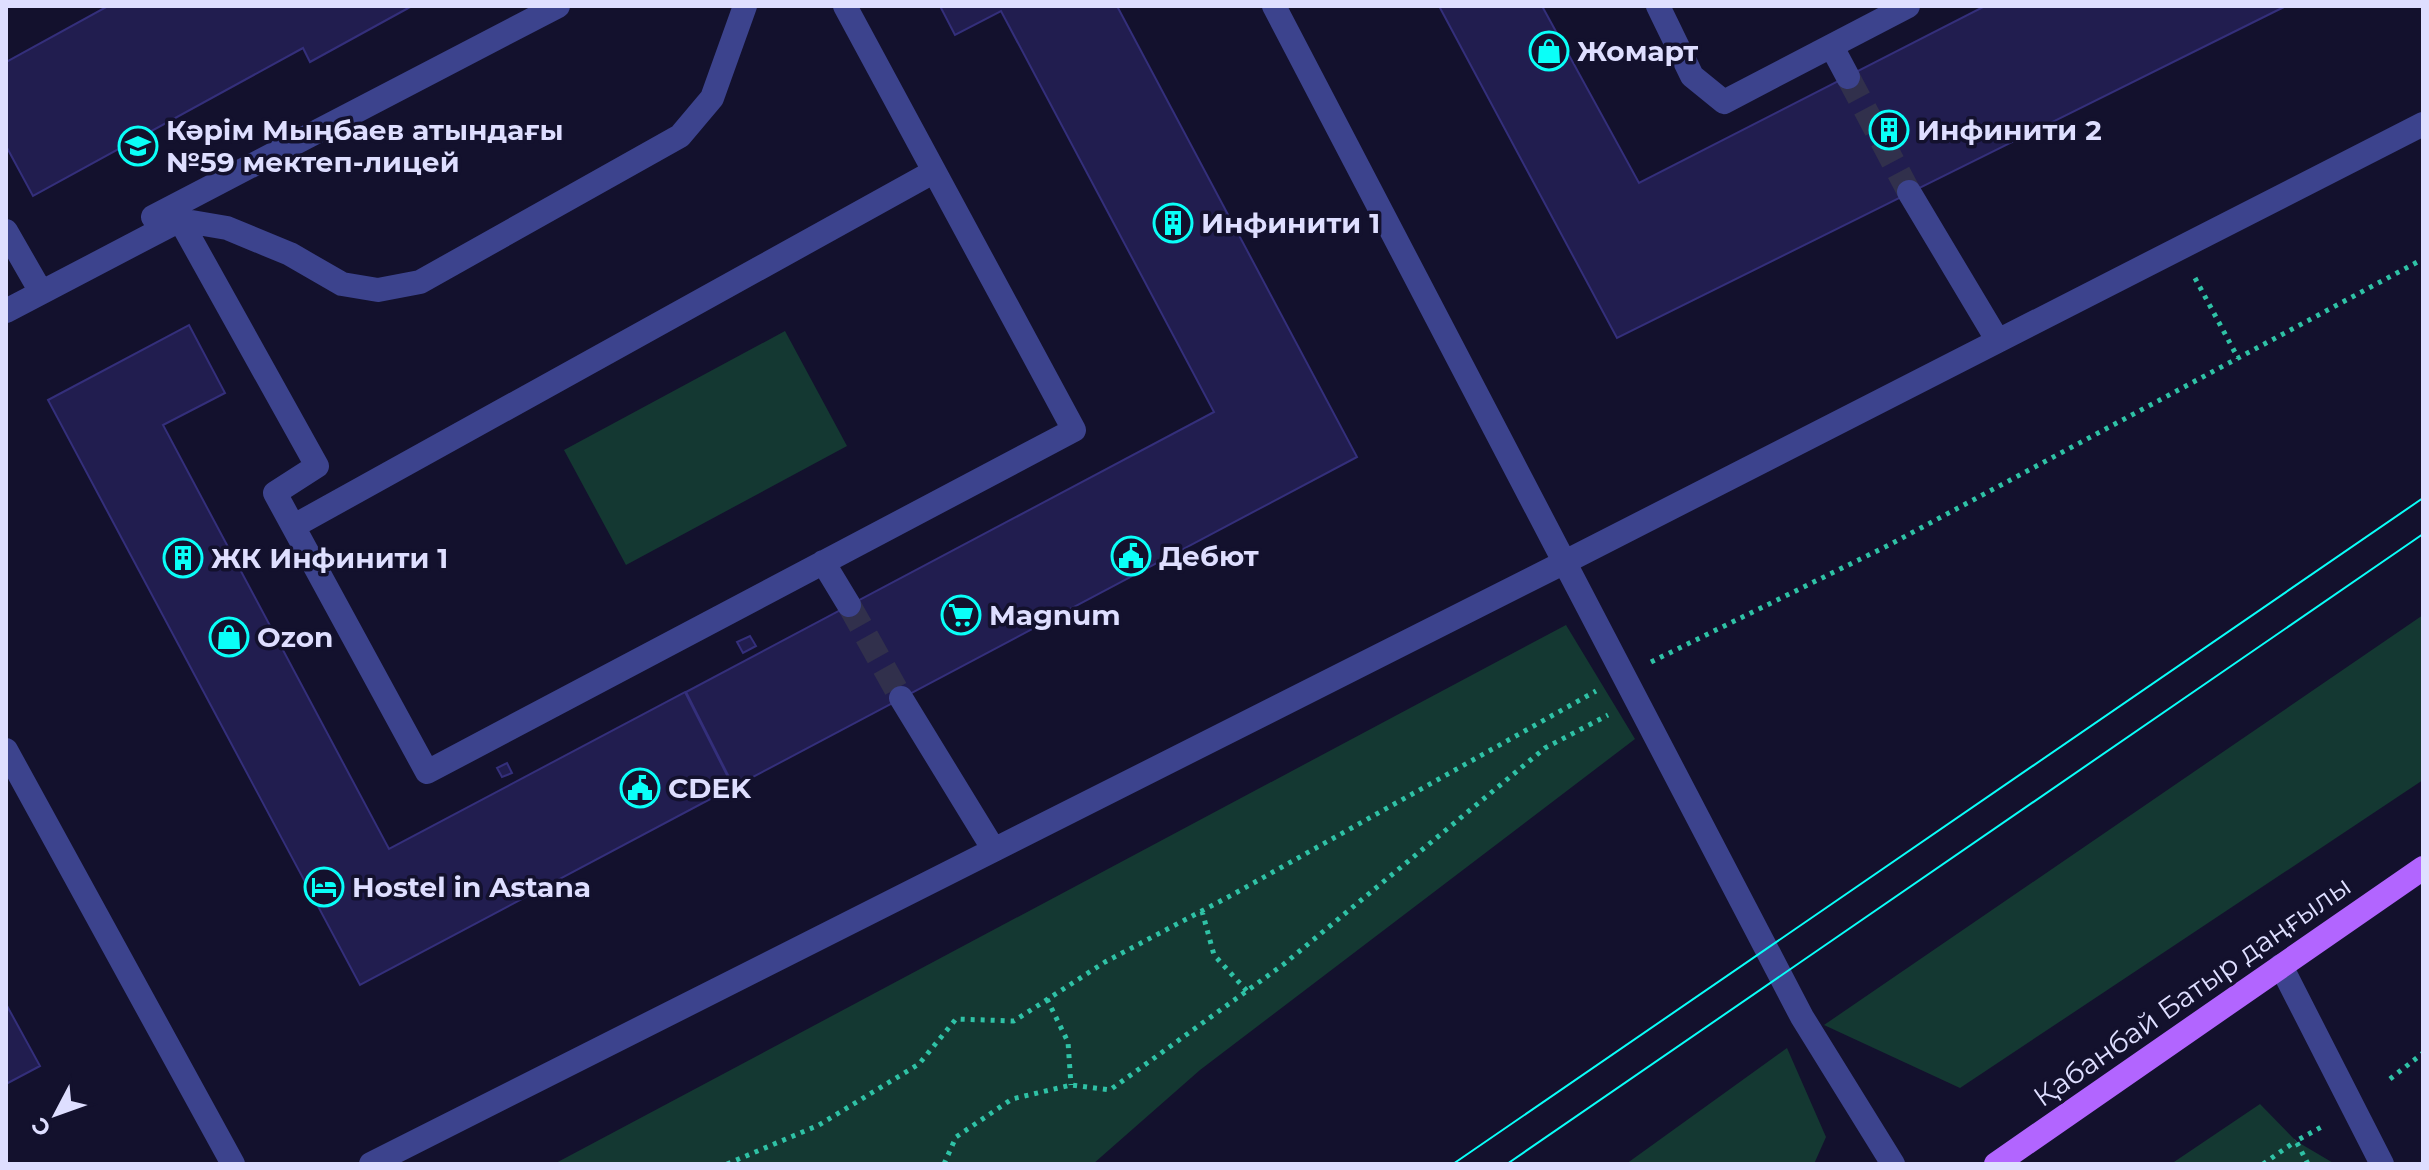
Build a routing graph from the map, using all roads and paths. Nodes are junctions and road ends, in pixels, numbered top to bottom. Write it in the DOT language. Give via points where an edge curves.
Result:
graph roads {
  1 [pos="558,6"];
  2 [pos="745,6"];
  3 [pos="845,6"];
  4 [pos="1274,6"];
  5 [pos="1658,6"];
  6 [pos="1908,6"];
  7 [pos="1832,47"];
  8 [pos="1848,77"];
  9 [pos="2423,124"];
  10 [pos="933,172"];
  11 [pos="1909,192"];
  12 [pos="180,220"];
  13 [pos="6,231"];
  14 [pos="2180,249"];
  15 [pos="2423,259"];
  16 [pos="37,286"];
  17 [pos="6,311"];
  18 [pos="1998,341"];
  19 [pos="2238,358"];
  20 [pos="294,526"];
  21 [pos="823,562"];
  22 [pos="1565,562"];
  23 [pos="849,605"];
  24 [pos="1625,675"];
  25 [pos="901,698"];
  26 [pos="1638,700"];
  27 [pos="6,750"];
  28 [pos="994,850"];
  29 [pos="2423,868"];
  30 [pos="1202,911"];
  31 [pos="2281,966"];
  32 [pos="1247,991"];
  33 [pos="1047,999"];
  34 [pos="2423,1053"];
  35 [pos="2390,1079"];
  36 [pos="1071,1085"];
  37 [pos="2332,1121"];
  38 [pos="2296,1141"];
  39 [pos="233,1164"];
  40 [pos="371,1164"];
  41 [pos="727,1164"];
  42 [pos="944,1164"];
  43 [pos="1893,1164"];
  44 [pos="1996,1164"];
  45 [pos="2263,1164"];
  46 [pos="2308,1164"];
  47 [pos="2382,1164"];
  1 -- 16 [label="street"];
  2 -- 12 [label="street" via="712,98 680,136 420,282 378,290 342,284 290,254 227,228"];
  3 -- 10 [label="street"];
  4 -- 22 [label="street"];
  5 -- 7 [label="street" via="1692,76 1724,102"];
  6 -- 7 [label="street"];
  7 -- 8 [label="street"];
  9 -- 14 [label="street"];
  10 -- 20 [label="street"];
  10 -- 21 [label="street" via="1074,430"];
  11 -- 18 [label="street"];
  12 -- 16 [label="street"];
  12 -- 20 [label="street" via="317,466 275,493"];
  13 -- 16 [label="street"];
  14 -- 18 [label="street"];
  14 -- 19 [label="path"];
  15 -- 19 [label="path"];
  16 -- 17 [label="street"];
  18 -- 22 [label="street"];
  19 -- 24 [label="path" via="1889,545"];
  20 -- 21 [label="street" via="427,772"];
  21 -- 23 [label="street"];
  22 -- 24 [label="street"];
  22 -- 28 [label="street"];
  24 -- 26 [label="street"];
  24 -- 30 [label="path"];
  25 -- 28 [label="street"];
  26 -- 32 [label="path" via="1545,748"];
  26 -- 43 [label="street" via="1802,1017"];
  27 -- 39 [label="street"];
  28 -- 40 [label="street"];
  29 -- 31 [label="main road, Қабанбай Батыр даңғылы"];
  30 -- 32 [label="path" via="1214,955"];
  30 -- 33 [label="path"];
  31 -- 44 [label="main road, Қабанбай Батыр даңғылы"];
  31 -- 47 [label="street"];
  32 -- 36 [label="path" via="1110,1090"];
  33 -- 36 [label="path" via="1068,1042"];
  33 -- 41 [label="path" via="1014,1021 956,1019 919,1064 819,1125"];
  34 -- 35 [label="path"];
  36 -- 42 [label="path" via="1012,1099 956,1137"];
  37 -- 38 [label="path"];
  38 -- 45 [label="path"];
  38 -- 46 [label="path"];
}
